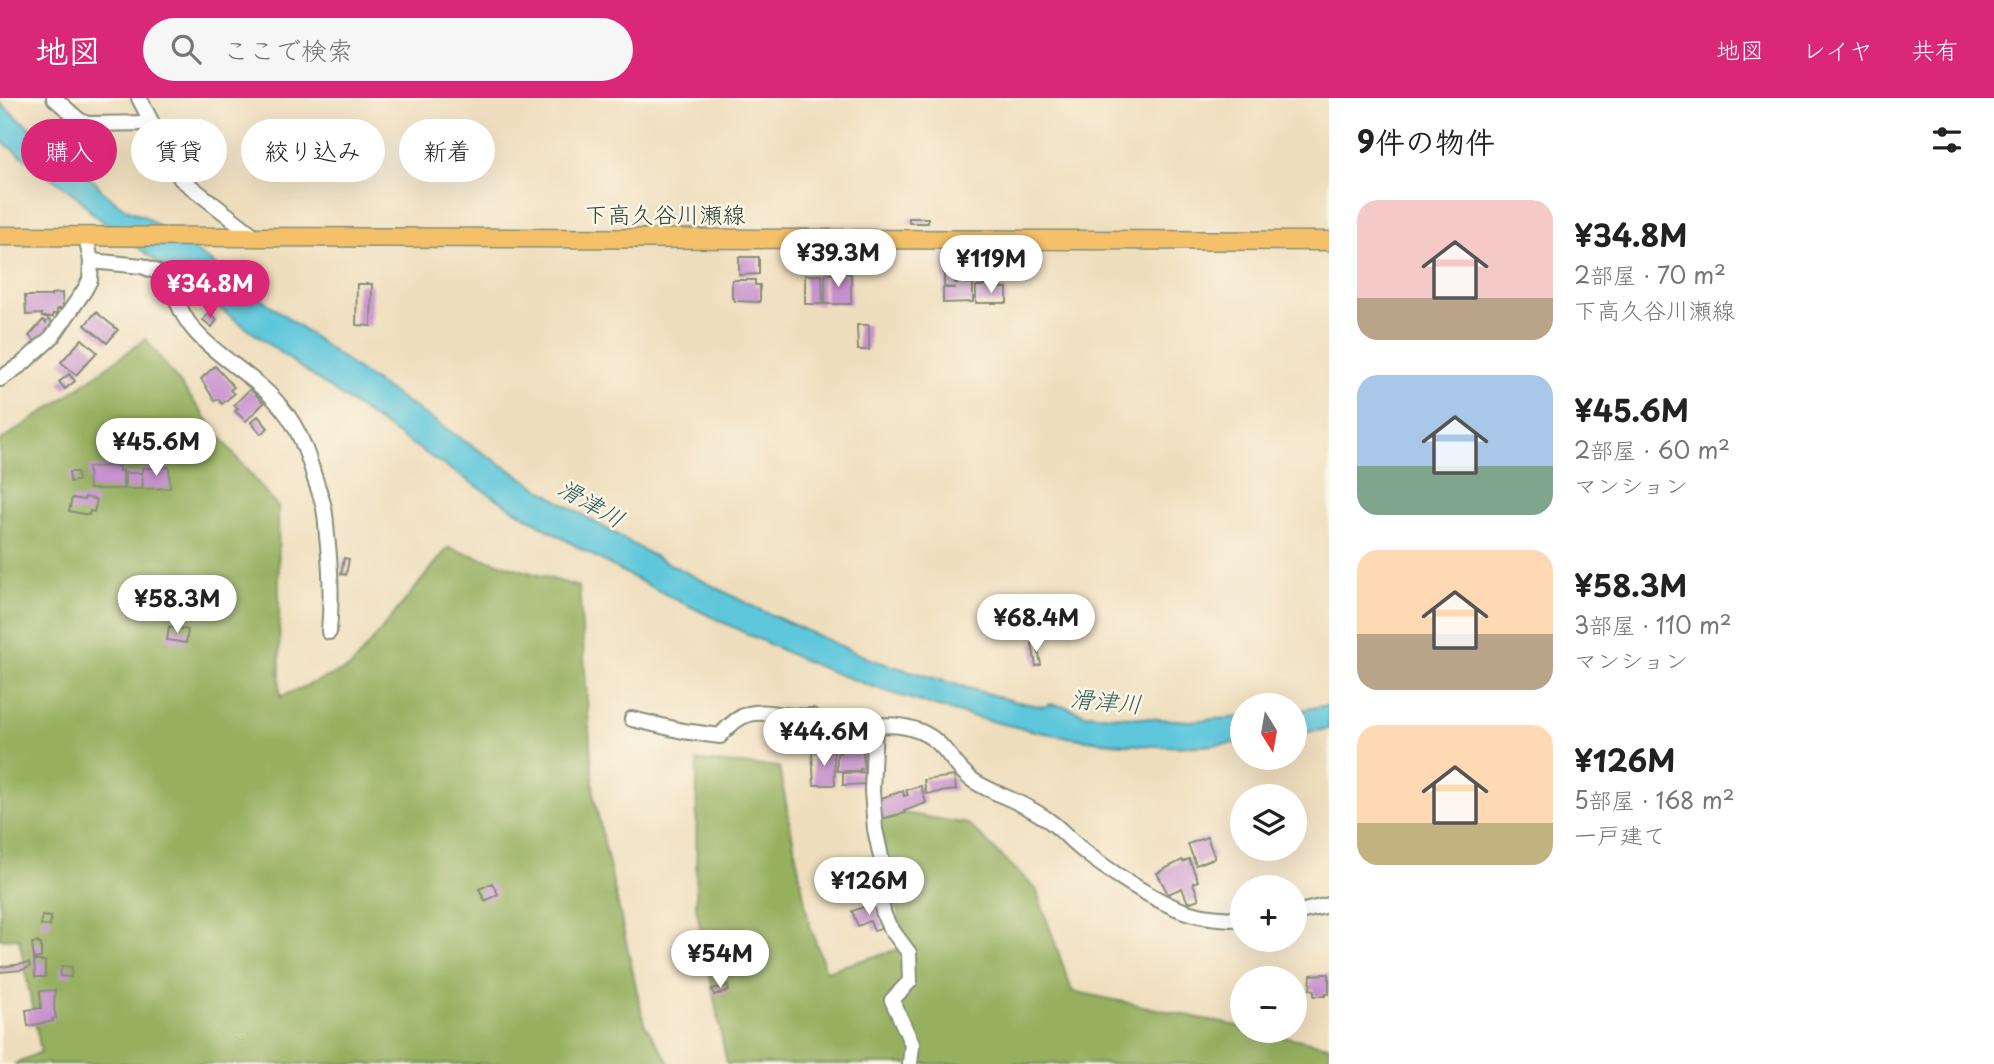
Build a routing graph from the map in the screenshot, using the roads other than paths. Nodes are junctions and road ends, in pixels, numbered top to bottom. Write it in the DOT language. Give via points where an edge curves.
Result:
graph roads {
  1 [pos="54,98"];
  2 [pos="139,98"];
  3 [pos="149,119"];
  4 [pos="131,123"];
  5 [pos="185,182"];
  6 [pos="0,236"];
  7 [pos="91,237"];
  8 [pos="257,238"];
  9 [pos="1329,241"];
  10 [pos="91,261"];
  11 [pos="0,379"];
  12 [pos="329,632"];
  13 [pos="632,719"];
  14 [pos="875,724"];
  15 [pos="815,729"];
  16 [pos="856,729"];
  17 [pos="1329,905"];
  18 [pos="1307,910"];
  19 [pos="1230,919"];
  20 [pos="910,1064"];
  1 -- 4 [label="street" via="87,124"];
  2 -- 3 [label="street"];
  5 -- 8 [label="street"];
  6 -- 7 [label="main road, 下高久谷川瀬線"];
  7 -- 8 [label="main road, 下高久谷川瀬線"];
  7 -- 10 [label="street"];
  8 -- 9 [label="main road, 下高久谷川瀬線"];
  10 -- 11 [label="street" via="90,280 52,337"];
  10 -- 12 [label="street" via="155,271 174,287 184,317 195,332 291,419 324,507 332,574"];
  13 -- 15 [label="street" via="720,736 739,718 759,712 812,716"];
  14 -- 16 [label="street"];
  14 -- 19 [label="street" via="928,735 976,783 1028,806 1107,868 1160,899 1188,912"];
  14 -- 20 [label="street" via="872,791 884,870 880,897 889,926 908,953 910,981 892,1000 912,1044"];
  17 -- 18 [label="street"];
}
